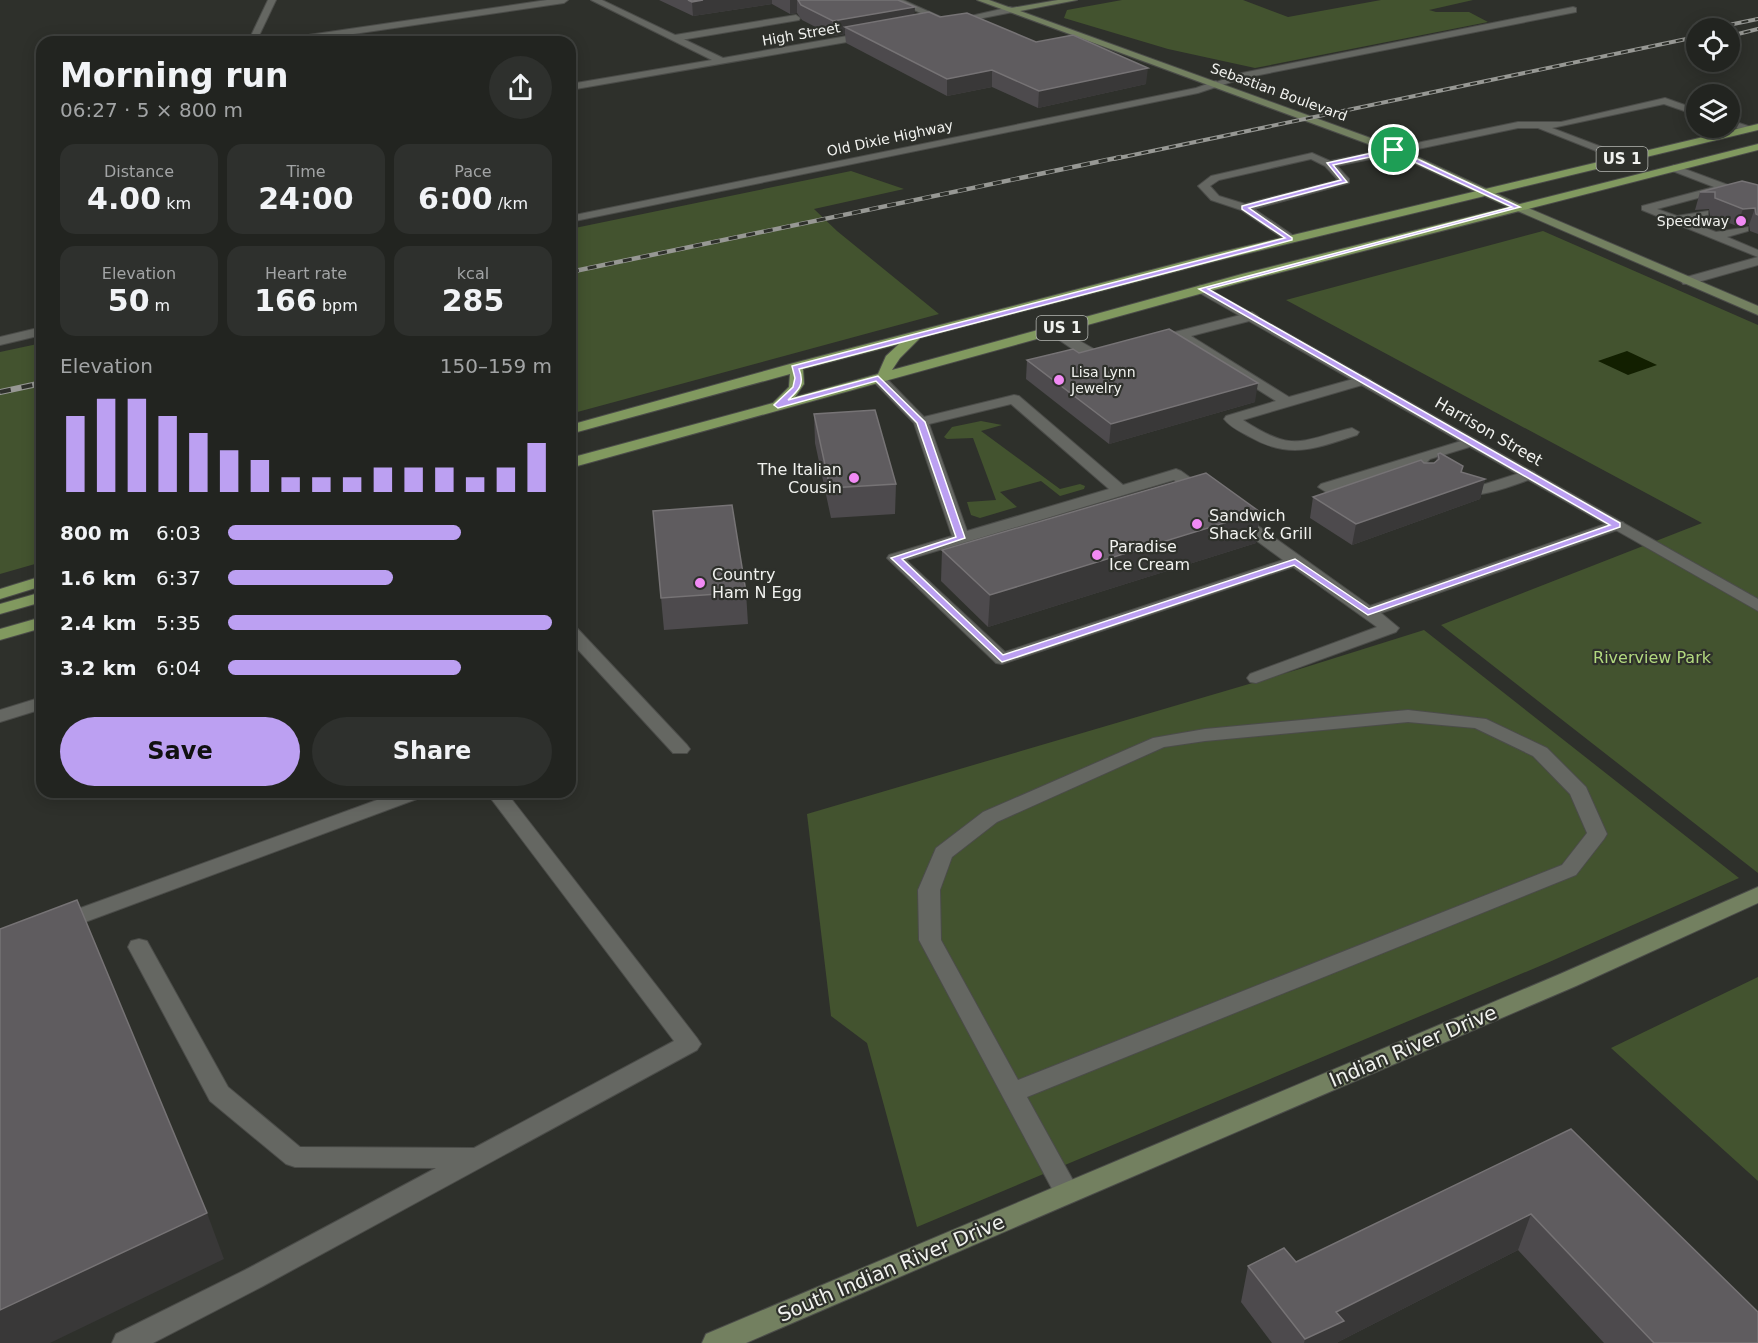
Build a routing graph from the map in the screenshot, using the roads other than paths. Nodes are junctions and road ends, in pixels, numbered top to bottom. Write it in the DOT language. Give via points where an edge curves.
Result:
graph roads {
  1 [pos="272,0"];
  2 [pos="564,0"];
  3 [pos="595,0"];
  4 [pos="896,0"];
  5 [pos="981,0"];
  6 [pos="1073,0"];
  7 [pos="1010,10"];
  8 [pos="1573,10"];
  9 [pos="796,18"];
  10 [pos="948,22"];
  11 [pos="926,26"];
  12 [pos="880,34"];
  13 [pos="255,36"];
  14 [pos="321,36"];
  15 [pos="675,38"];
  16 [pos="722,61"];
  17 [pos="1216,84"];
  18 [pos="576,86"];
  19 [pos="1686,108"];
  20 [pos="1536,125"];
  21 [pos="1752,128"];
  22 [pos="1758,147"];
  23 [pos="1394,150"];
  24 [pos="1624,159"];
  25 [pos="1329,164"];
  26 [pos="1674,168"];
  27 [pos="1724,188"];
  28 [pos="1485,192"];
  29 [pos="1757,200"];
  30 [pos="1736,205"];
  31 [pos="1517,207"];
  32 [pos="1245,208"];
  33 [pos="1704,213"];
  34 [pos="576,218"];
  35 [pos="1676,220"];
  36 [pos="1744,229"];
  37 [pos="1716,236"];
  38 [pos="1290,239"];
  39 [pos="1758,254"];
  40 [pos="1758,261"];
  41 [pos="1687,280"];
  42 [pos="1202,289"];
  43 [pos="1758,311"];
  44 [pos="1252,316"];
  45 [pos="1054,330"];
  46 [pos="36,332"];
  47 [pos="920,334"];
  48 [pos="1180,335"];
  49 [pos="0,341"];
  50 [pos="795,367"];
  51 [pos="881,377"];
  52 [pos="1364,380"];
  53 [pos="1287,402"];
  54 [pos="778,405"];
  55 [pos="921,422"];
  56 [pos="576,428"];
  57 [pos="1353,432"];
  58 [pos="1471,442"];
  59 [pos="1425,456"];
  60 [pos="576,461"];
  61 [pos="1529,475"];
  62 [pos="1425,478"];
  63 [pos="1326,488"];
  64 [pos="1121,491"];
  65 [pos="1465,491"];
  66 [pos="1617,525"];
  67 [pos="961,538"];
  68 [pos="1295,561"];
  69 [pos="36,583"];
  70 [pos="0,594"];
  71 [pos="36,599"];
  72 [pos="1758,606"];
  73 [pos="0,609"];
  74 [pos="1368,612"];
  75 [pos="36,624"];
  76 [pos="0,635"];
  77 [pos="576,637"];
  78 [pos="1256,678"];
  79 [pos="36,705"];
  80 [pos="0,716"];
  81 [pos="680,749"];
  82 [pos="402,798"];
  83 [pos="501,798"];
  84 [pos="1758,894"];
  85 [pos="44,929"];
  86 [pos="139,947"];
  87 [pos="1012,1093"];
  88 [pos="476,1158"];
  89 [pos="1067,1193"];
  90 [pos="126,1343"];
  91 [pos="716,1343"];
  1 -- 13 [label="street"];
  2 -- 14 [label="street"];
  3 -- 15 [label="street"];
  4 -- 10 [label="street"];
  5 -- 7 [label="street, Sebastian Boulevard"];
  6 -- 7 [label="street"];
  7 -- 10 [label="street"];
  7 -- 17 [label="street, Sebastian Boulevard"];
  8 -- 17 [label="street, Old Dixie Highway"];
  9 -- 15 [label="street"];
  10 -- 11 [label="street"];
  12 -- 16 [label="street, High Street"];
  15 -- 16 [label="street"];
  16 -- 18 [label="street, High Street"];
  17 -- 23 [label="street, Sebastian Boulevard"];
  17 -- 34 [label="street, Old Dixie Highway"];
  19 -- 20 [label="street" via="1665,101 1561,125"];
  20 -- 23 [label="street" via="1518,125"];
  20 -- 24 [label="street"];
  21 -- 24 [label="main road, US 1"];
  22 -- 26 [label="main road, US 1"];
  23 -- 25 [label="street"];
  23 -- 28 [label="street, Sebastian Boulevard"];
  24 -- 28 [label="main road, US 1"];
  25 -- 32 [label="street" via="1345,181 1274,195"];
  25 -- 32 [label="street" via="1312,156 1215,178 1204,186 1215,198"];
  26 -- 27 [label="street"];
  26 -- 31 [label="main road, US 1"];
  27 -- 29 [label="street"];
  27 -- 35 [label="street" via="1646,208"];
  28 -- 31 [label="street, Sebastian Boulevard"];
  28 -- 38 [label="main road, US 1"];
  29 -- 30 [label="street"];
  31 -- 41 [label="street, Sebastian Boulevard"];
  31 -- 42 [label="main road, US 1"];
  32 -- 38 [label="street"];
  33 -- 35 [label="street"];
  35 -- 37 [label="street"];
  36 -- 37 [label="street"];
  37 -- 39 [label="street"];
  38 -- 47 [label="main road, US 1"];
  40 -- 41 [label="street"];
  41 -- 43 [label="street, Sebastian Boulevard"];
  42 -- 44 [label="street, Harrison Street"];
  42 -- 45 [label="main road, US 1"];
  44 -- 48 [label="street"];
  44 -- 52 [label="street, Harrison Street"];
  45 -- 48 [label="street" via="1097,357"];
  45 -- 51 [label="main road, US 1"];
  46 -- 49 [label="street"];
  47 -- 50 [label="main road, US 1"];
  47 -- 51 [label="main road" via="893,356"];
  48 -- 53 [label="street"];
  50 -- 54 [label="main road" via="797,387"];
  50 -- 56 [label="main road, US 1"];
  51 -- 54 [label="main road, US 1"];
  51 -- 55 [label="street"];
  52 -- 53 [label="street"];
  52 -- 58 [label="street, Harrison Street"];
  53 -- 57 [label="street" via="1231,419 1280,447 1298,448"];
  54 -- 60 [label="main road, US 1"];
  55 -- 64 [label="street" via="1014,399"];
  55 -- 67 [label="street"];
  58 -- 59 [label="street"];
  58 -- 61 [label="street, Harrison Street"];
  59 -- 62 [label="street" via="1417,464"];
  59 -- 63 [label="street"];
  61 -- 65 [label="street"];
  61 -- 66 [label="street, Harrison Street"];
  64 -- 67 [label="street"];
  64 -- 68 [label="street" via="1176,474"];
  66 -- 72 [label="street, Harrison Street"];
  66 -- 74 [label="street"];
  67 -- 68 [label="street" via="895,558 1002,659"];
  68 -- 74 [label="street"];
  69 -- 70 [label="main road"];
  71 -- 73 [label="main road"];
  74 -- 78 [label="street" via="1390,628"];
  75 -- 76 [label="main road"];
  77 -- 81 [label="street"];
  79 -- 80 [label="street"];
  82 -- 85 [label="street"];
  83 -- 88 [label="street" via="689,1044"];
  84 -- 89 [label="street, Indian River Drive" via="1568,980"];
  86 -- 88 [label="street" via="219,1094 295,1157"];
  87 -- 87 [label="street" via="930,940 929,890 943,853 990,817 1160,742 1408,716 1479,723 1540,752 1580,791 1597,834 1569,870"];
  87 -- 89 [label="street"];
  88 -- 90 [label="street"];
  89 -- 91 [label="street, South Indian River Drive"];
}
